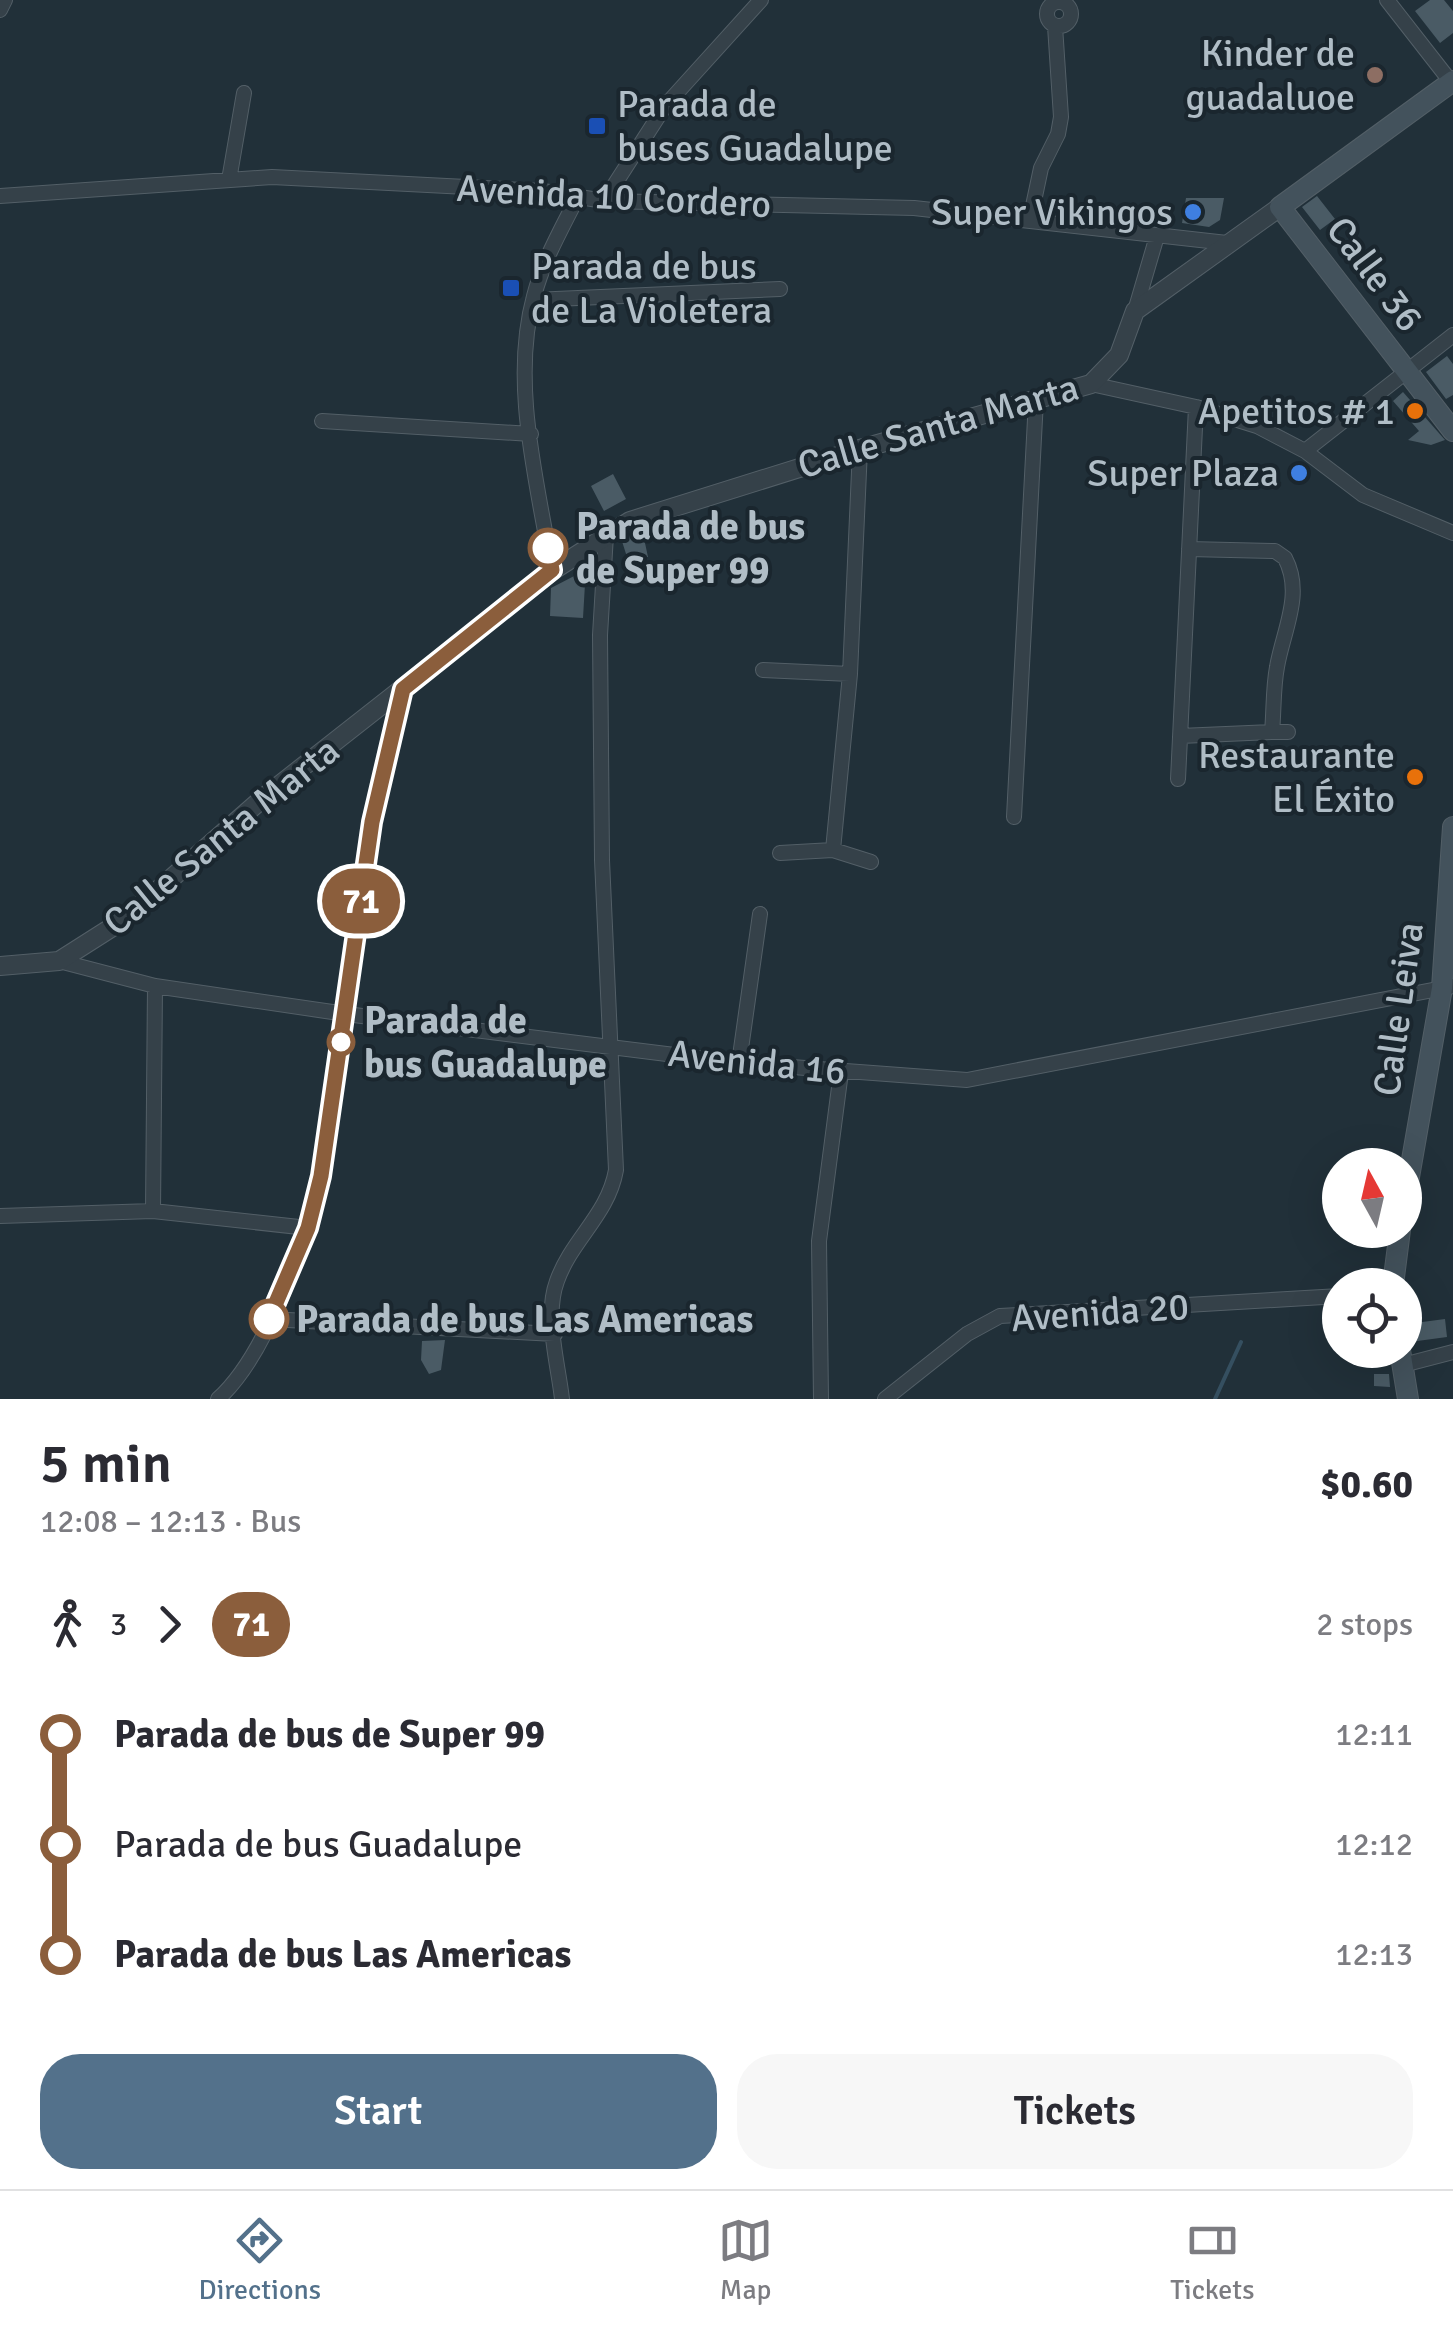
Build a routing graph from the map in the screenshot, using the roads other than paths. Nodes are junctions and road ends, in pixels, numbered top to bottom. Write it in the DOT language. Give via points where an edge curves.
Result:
graph roads {
  1 [pos="5,0"];
  2 [pos="762,0"];
  3 [pos="1387,0"];
  4 [pos="0,10"];
  5 [pos="1055,26"];
  6 [pos="1452,83"];
  7 [pos="244,93"];
  8 [pos="230,180"];
  9 [pos="0,196"];
  10 [pos="577,198"];
  11 [pos="604,202"];
  12 [pos="1280,206"];
  13 [pos="1030,220"];
  14 [pos="1157,236"];
  15 [pos="1227,243"];
  16 [pos="780,289"];
  17 [pos="533,300"];
  18 [pos="1136,312"];
  19 [pos="1453,336"];
  20 [pos="1405,372"];
  21 [pos="1091,384"];
  22 [pos="1036,400"];
  23 [pos="1196,407"];
  24 [pos="322,421"];
  25 [pos="1453,431"];
  26 [pos="530,434"];
  27 [pos="860,449"];
  28 [pos="1304,451"];
  29 [pos="1453,533"];
  30 [pos="606,535"];
  31 [pos="1190,549"];
  32 [pos="552,570"];
  33 [pos="762,670"];
  34 [pos="850,674"];
  35 [pos="403,689"];
  36 [pos="1180,736"];
  37 [pos="1178,778"];
  38 [pos="1014,818"];
  39 [pos="1453,827"];
  40 [pos="1452,849"];
  41 [pos="834,850"];
  42 [pos="780,853"];
  43 [pos="871,862"];
  44 [pos="760,914"];
  45 [pos="59,961"];
  46 [pos="0,966"];
  47 [pos="155,986"];
  48 [pos="1448,987"];
  49 [pos="346,1014"];
  50 [pos="609,1047"];
  51 [pos="739,1062"];
  52 [pos="840,1072"];
  53 [pos="1415,1148"];
  54 [pos="154,1211"];
  55 [pos="0,1216"];
  56 [pos="308,1228"];
  57 [pos="1322,1297"];
  58 [pos="269,1319"];
  59 [pos="555,1334"];
  60 [pos="1453,1352"];
  61 [pos="1422,1355"];
  62 [pos="1404,1368"];
  63 [pos="218,1399"];
  64 [pos="562,1399"];
  65 [pos="821,1399"];
  66 [pos="885,1399"];
  67 [pos="1408,1399"];
  1 -- 4 [label="street"];
  2 -- 11 [label="street" via="666,106"];
  3 -- 6 [label="street"];
  5 -- 13 [label="street" via="1061,117"];
  6 -- 12 [label="main road"];
  7 -- 8 [label="street"];
  8 -- 9 [label="street, Avenida 10 Cordero"];
  8 -- 10 [label="street, Avenida 10 Cordero" via="524,190"];
  10 -- 11 [label="street, Avenida 10 Cordero"];
  10 -- 17 [label="street"];
  11 -- 13 [label="street, Avenida 10 Cordero" via="914,208"];
  12 -- 15 [label="street"];
  12 -- 20 [label="main road, Calle 36"];
  13 -- 14 [label="street, Avenida 10 Cordero"];
  14 -- 15 [label="street, Avenida 10 Cordero"];
  14 -- 18 [label="street, Calle Santa Marta"];
  15 -- 18 [label="street"];
  16 -- 17 [label="street"];
  17 -- 26 [label="street" via="526,347"];
  18 -- 21 [label="street, Calle Santa Marta" via="1119,356"];
  19 -- 20 [label="street"];
  20 -- 25 [label="main road, Calle 36"];
  20 -- 28 [label="street"];
  21 -- 22 [label="street, Calle Santa Marta"];
  21 -- 23 [label="street"];
  22 -- 27 [label="street, Calle Santa Marta"];
  22 -- 38 [label="street"];
  23 -- 28 [label="street" via="1257,426"];
  23 -- 31 [label="street"];
  24 -- 26 [label="street"];
  26 -- 32 [label="street"];
  27 -- 30 [label="street, Calle Santa Marta" via="662,508"];
  27 -- 34 [label="street"];
  28 -- 29 [label="street" via="1363,495"];
  30 -- 32 [label="street, Calle Santa Marta"];
  30 -- 50 [label="street" via="600,635"];
  31 -- 36 [label="street"];
  31 -- 36 [label="street" via="1275,552 1289,565 1292,618 1277,665 1280,732"];
  32 -- 35 [label="street, Calle Santa Marta"];
  33 -- 34 [label="street"];
  34 -- 41 [label="street"];
  35 -- 45 [label="street, Calle Santa Marta" via="125,919"];
  35 -- 49 [label="street" via="372,822"];
  36 -- 37 [label="street"];
  39 -- 40 [label="main road, Calle Leiva"];
  40 -- 48 [label="main road, Calle Leiva"];
  41 -- 42 [label="street"];
  41 -- 43 [label="street"];
  44 -- 51 [label="street"];
  45 -- 46 [label="street, Calle Santa Marta"];
  45 -- 47 [label="street, Avenida 16"];
  47 -- 49 [label="street, Avenida 16"];
  47 -- 54 [label="street"];
  48 -- 52 [label="street, Avenida 16" via="967,1080"];
  48 -- 53 [label="main road, Calle Leiva"];
  49 -- 50 [label="street, Avenida 16"];
  49 -- 56 [label="street"];
  50 -- 51 [label="street, Avenida 16"];
  50 -- 59 [label="street" via="616,1170 607,1204 557,1280"];
  51 -- 52 [label="street, Avenida 16"];
  52 -- 65 [label="street" via="819,1241"];
  54 -- 55 [label="street"];
  54 -- 56 [label="street"];
  56 -- 58 [label="street"];
  57 -- 66 [label="street, Avenida 20" via="1000,1316"];
  58 -- 59 [label="street"];
  58 -- 63 [label="street" via="256,1353"];
  59 -- 64 [label="street"];
  60 -- 61 [label="street"];
  62 -- 67 [label="main road"];
}
